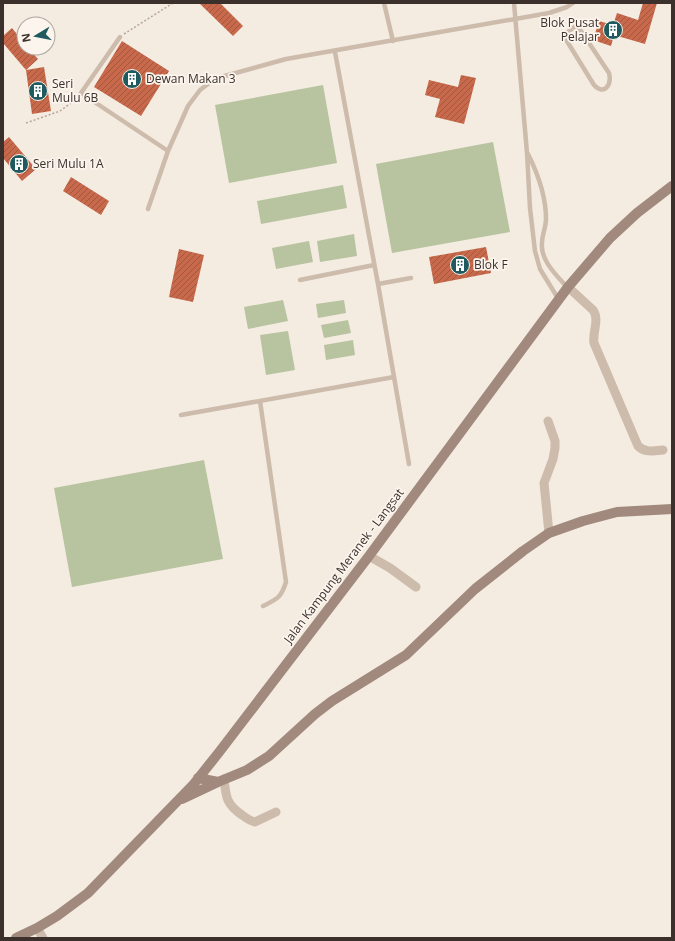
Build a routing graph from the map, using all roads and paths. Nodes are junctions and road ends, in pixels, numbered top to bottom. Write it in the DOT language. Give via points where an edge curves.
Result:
graph roads {
  1 [pos="173,3"];
  2 [pos="384,3"];
  3 [pos="514,3"];
  4 [pos="573,3"];
  5 [pos="515,19"];
  6 [pos="577,25"];
  7 [pos="120,37"];
  8 [pos="393,41"];
  9 [pos="335,52"];
  10 [pos="81,94"];
  11 [pos="26,123"];
  12 [pos="168,151"];
  13 [pos="527,153"];
  14 [pos="672,186"];
  15 [pos="148,209"];
  16 [pos="533,236"];
  17 [pos="543,236"];
  18 [pos="374,265"];
  19 [pos="411,278"];
  20 [pos="300,280"];
  21 [pos="378,284"];
  22 [pos="568,287"];
  23 [pos="559,300"];
  24 [pos="394,377"];
  25 [pos="260,401"];
  26 [pos="181,415"];
  27 [pos="548,421"];
  28 [pos="664,450"];
  29 [pos="409,464"];
  30 [pos="672,509"];
  31 [pos="549,533"];
  32 [pos="369,556"];
  33 [pos="416,587"];
  34 [pos="263,606"];
  35 [pos="207,766"];
  36 [pos="198,778"];
  37 [pos="221,781"];
  38 [pos="176,802"];
  39 [pos="276,812"];
  40 [pos="37,928"];
  41 [pos="16,938"];
  42 [pos="43,938"];
  1 -- 7 [label="path"];
  2 -- 8 [label="lane"];
  3 -- 5 [label="lane"];
  4 -- 5 [label="lane" via="549,14"];
  5 -- 8 [label="lane"];
  5 -- 13 [label="lane"];
  6 -- 6 [label="lane" via="610,73 609,86 603,89 594,85 565,38 565,34"];
  7 -- 10 [label="lane"];
  8 -- 9 [label="lane"];
  9 -- 12 [label="lane" via="286,60 212,81 200,90 188,106"];
  9 -- 18 [label="lane"];
  10 -- 11 [label="path" via="60,111"];
  10 -- 12 [label="lane"];
  12 -- 15 [label="lane"];
  13 -- 16 [label="lane"];
  13 -- 17 [label="lane" via="538,174 545,205"];
  14 -- 22 [label="main road, Jalan Kampung Meranek - Langsat" via="610,238"];
  16 -- 17 [label="lane"];
  16 -- 23 [label="lane" via="540,269"];
  17 -- 22 [label="lane" via="541,244 545,257"];
  18 -- 20 [label="lane"];
  18 -- 21 [label="lane"];
  19 -- 21 [label="lane"];
  21 -- 24 [label="lane"];
  22 -- 23 [label="main road, Jalan Kampung Meranek - Langsat"];
  22 -- 28 [label="street" via="596,314 594,343 638,446 648,451"];
  23 -- 32 [label="main road, Jalan Kampung Meranek - Langsat"];
  24 -- 25 [label="lane"];
  24 -- 29 [label="lane"];
  25 -- 26 [label="lane"];
  25 -- 34 [label="lane" via="286,582 279,598"];
  27 -- 31 [label="street" via="555,440 553,459 544,483"];
  30 -- 31 [label="main road" via="617,512"];
  31 -- 37 [label="main road" via="475,588 406,655 332,701 269,756 247,770"];
  32 -- 33 [label="street"];
  32 -- 35 [label="main road, Jalan Kampung Meranek - Langsat"];
  35 -- 36 [label="main road, Jalan Kampung Meranek - Langsat"];
  35 -- 37 [label="main road"];
  36 -- 37 [label="main road"];
  36 -- 38 [label="main road, Jalan Kampung Meranek - Langsat"];
  37 -- 38 [label="main road"];
  37 -- 39 [label="street" via="231,807 250,821 256,822"];
  38 -- 40 [label="main road, Jalan Kampung Meranek - Langsat" via="88,893"];
  40 -- 41 [label="main road, Jalan Kampung Meranek - Langsat"];
  40 -- 42 [label="street"];
}
